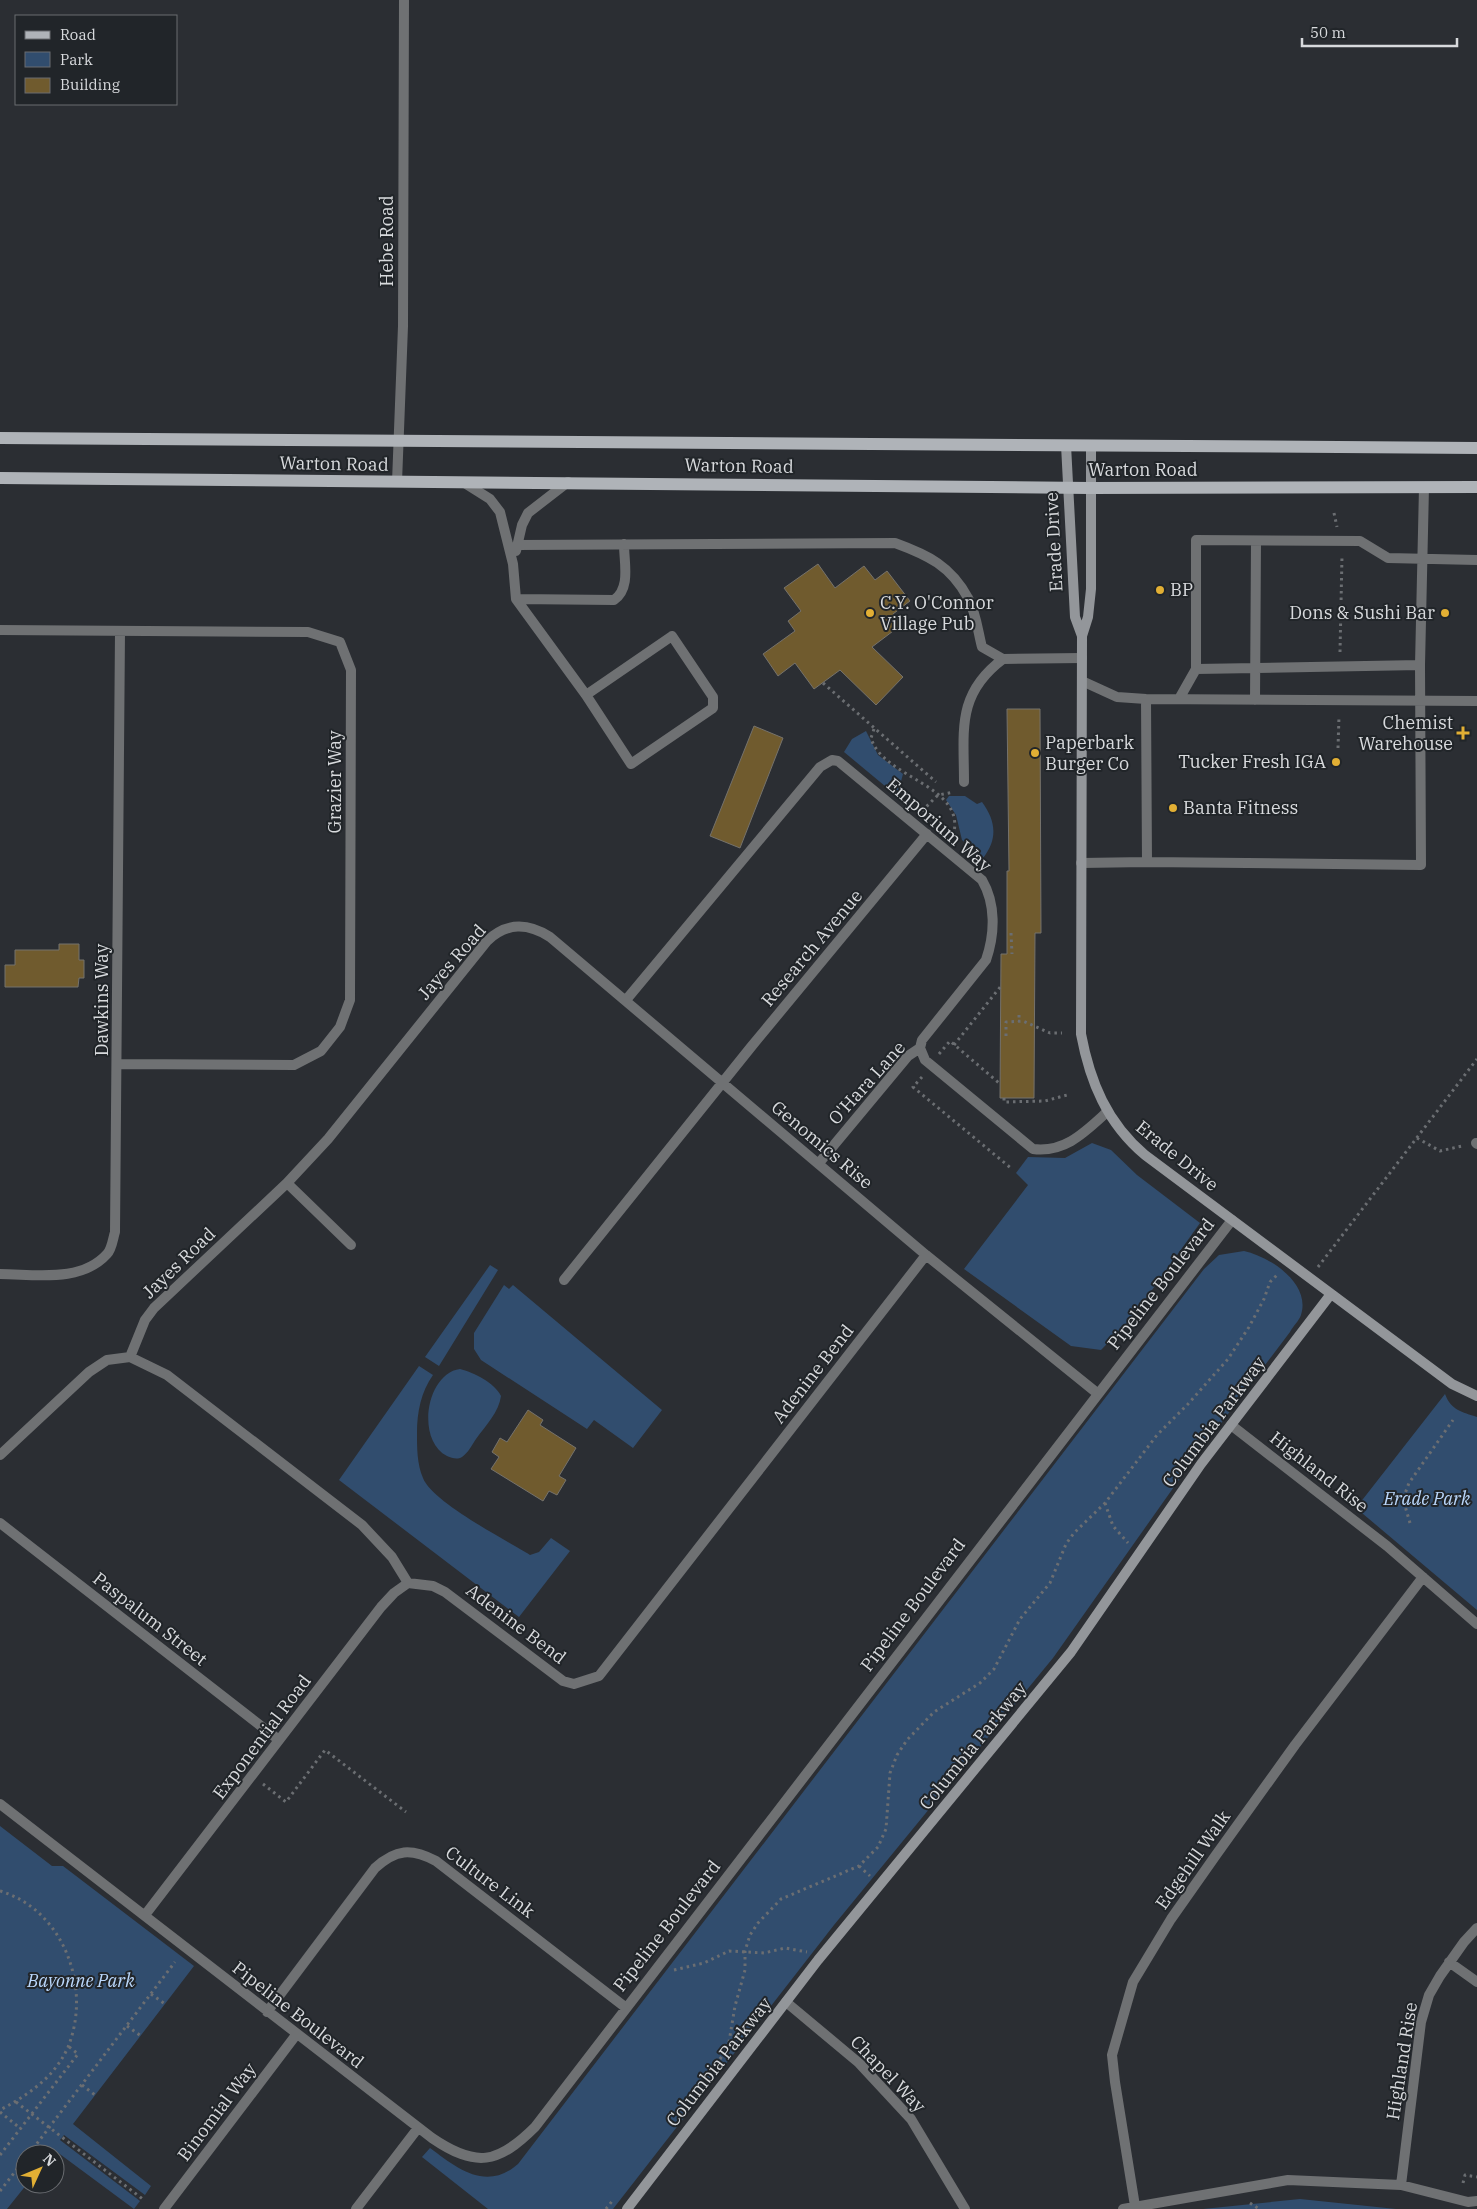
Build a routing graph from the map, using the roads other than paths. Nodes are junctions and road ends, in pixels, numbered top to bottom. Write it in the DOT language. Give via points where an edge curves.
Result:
graph roads {
  1 [pos="404,0"];
  2 [pos="0,438"];
  3 [pos="396,439"];
  4 [pos="1066,445"];
  5 [pos="1091,445"];
  6 [pos="1477,448"];
  7 [pos="0,478"];
  8 [pos="462,481"];
  9 [pos="396,482"];
  10 [pos="568,482"];
  11 [pos="1424,487"];
  12 [pos="1477,487"];
  13 [pos="1068,488"];
  14 [pos="1090,488"];
  15 [pos="1256,542"];
  16 [pos="624,544"];
  17 [pos="517,545"];
  18 [pos="1422,559"];
  19 [pos="1477,560"];
  20 [pos="513,564"];
  21 [pos="516,600"];
  22 [pos="0,630"];
  23 [pos="120,632"];
  24 [pos="1082,636"];
  25 [pos="1082,658"];
  26 [pos="1003,659"];
  27 [pos="1420,665"];
  28 [pos="1255,668"];
  29 [pos="1196,669"];
  30 [pos="1082,681"];
  31 [pos="586,695"];
  32 [pos="1146,699"];
  33 [pos="1179,699"];
  34 [pos="1255,700"];
  35 [pos="1420,700"];
  36 [pos="1477,700"];
  37 [pos="963,787"];
  38 [pos="927,834"];
  39 [pos="1147,862"];
  40 [pos="1081,863"];
  41 [pos="626,1000"];
  42 [pos="920,1048"];
  43 [pos="118,1064"];
  44 [pos="723,1083"];
  45 [pos="1107,1112"];
  46 [pos="818,1163"];
  47 [pos="287,1183"];
  48 [pos="1232,1220"];
  49 [pos="351,1245"];
  50 [pos="926,1255"];
  51 [pos="0,1274"];
  52 [pos="564,1280"];
  53 [pos="1331,1294"];
  54 [pos="130,1357"];
  55 [pos="1097,1393"];
  56 [pos="1477,1396"];
  57 [pos="1231,1425"];
  58 [pos="0,1455"];
  59 [pos="0,1523"];
  60 [pos="1423,1577"];
  61 [pos="408,1583"];
  62 [pos="1477,1624"];
  63 [pos="279,1740"];
  64 [pos="0,1804"];
  65 [pos="145,1915"];
  66 [pos="1477,1928"];
  67 [pos="1449,1962"];
  68 [pos="1477,1982"];
  69 [pos="786,2002"];
  70 [pos="624,2007"];
  71 [pos="266,2012"];
  72 [pos="296,2035"];
  73 [pos="418,2128"];
  74 [pos="1401,2184"];
  75 [pos="1473,2202"];
  76 [pos="1135,2206"];
  77 [pos="164,2209"];
  78 [pos="356,2209"];
  79 [pos="627,2209"];
  80 [pos="964,2209"];
  81 [pos="1123,2209"];
  82 [pos="1477,2209"];
  1 -- 3 [label="street, Hebe Road" via="403,326"];
  2 -- 3 [label="main road, Warton Road"];
  3 -- 4 [label="main road, Warton Road"];
  3 -- 9 [label="street, Hebe Road"];
  4 -- 5 [label="main road, Warton Road"];
  4 -- 13 [label="street, Erade Drive"];
  5 -- 6 [label="main road, Warton Road"];
  5 -- 14 [label="street, Erade Drive"];
  7 -- 9 [label="main road, Warton Road"];
  8 -- 9 [label="main road, Warton Road"];
  8 -- 10 [label="main road, Warton Road"];
  8 -- 20 [label="street" via="490,499 500,512"];
  10 -- 13 [label="main road, Warton Road"];
  10 -- 17 [label="street" via="528,513"];
  11 -- 12 [label="main road, Warton Road"];
  11 -- 14 [label="main road, Warton Road"];
  11 -- 18 [label="street"];
  13 -- 14 [label="main road, Warton Road"];
  13 -- 24 [label="street, Erade Drive" via="1075,617"];
  14 -- 24 [label="street, Erade Drive" via="1091,589"];
  15 -- 18 [label="street" via="1360,541 1388,558"];
  15 -- 28 [label="street"];
  15 -- 29 [label="street" via="1196,540"];
  16 -- 17 [label="street"];
  16 -- 21 [label="street" via="625,588 614,600"];
  16 -- 26 [label="street" via="895,543 926,554 950,572 969,599 982,647"];
  17 -- 20 [label="street"];
  18 -- 19 [label="street"];
  18 -- 27 [label="street"];
  20 -- 21 [label="street"];
  21 -- 31 [label="street"];
  22 -- 23 [label="street, Grazier Way"];
  23 -- 43 [label="street, Dawkins Way"];
  23 -- 43 [label="street, Grazier Way" via="308,632 340,642 351,670 350,1000 340,1027 321,1051 294,1065"];
  24 -- 25 [label="street, Erade Drive"];
  25 -- 26 [label="street"];
  25 -- 30 [label="street, Erade Drive"];
  26 -- 37 [label="street" via="970,695 964,715"];
  27 -- 28 [label="street"];
  27 -- 35 [label="street"];
  28 -- 29 [label="street"];
  28 -- 34 [label="street"];
  29 -- 33 [label="street"];
  30 -- 32 [label="street" via="1117,697"];
  30 -- 40 [label="street, Erade Drive"];
  31 -- 31 [label="street" via="631,764 713,708 713,697 672,636"];
  32 -- 33 [label="street"];
  32 -- 39 [label="street"];
  33 -- 34 [label="street"];
  34 -- 35 [label="street"];
  35 -- 36 [label="street"];
  35 -- 39 [label="street" via="1421,865"];
  38 -- 41 [label="street, Emporium Way" via="844,764 832,760 826,763"];
  38 -- 42 [label="street, Emporium Way" via="982,880 990,894 993,913 986,960 922,1040"];
  38 -- 44 [label="street, Research Avenue"];
  39 -- 40 [label="street"];
  40 -- 45 [label="street, Erade Drive" via="1081,1034 1096,1093"];
  41 -- 44 [label="street, Jayes Road"];
  41 -- 47 [label="street, Jayes Road" via="538,929 514,925 494,934 328,1139"];
  42 -- 45 [label="street" via="925,1060 1033,1149 1045,1151 1070,1142"];
  42 -- 46 [label="street, O'Hara Lane" via="908,1056"];
  43 -- 51 [label="street, Dawkins Way" via="116,1232 108,1253 90,1267 71,1275"];
  44 -- 46 [label="street, Genomics Rise"];
  44 -- 52 [label="street"];
  45 -- 48 [label="street, Erade Drive" via="1138,1150"];
  46 -- 50 [label="street, Genomics Rise"];
  47 -- 49 [label="street"];
  47 -- 54 [label="street, Jayes Road" via="154,1308 145,1320"];
  48 -- 53 [label="street, Erade Drive"];
  48 -- 55 [label="street, Pipeline Boulevard"];
  50 -- 55 [label="street, Genomics Rise"];
  50 -- 61 [label="street, Adenine Bend" via="599,1676 574,1684 563,1681 445,1592 432,1586"];
  53 -- 56 [label="street, Erade Drive" via="1452,1384"];
  53 -- 57 [label="street, Columbia Parkway"];
  54 -- 58 [label="street" via="106,1360 89,1372"];
  54 -- 61 [label="street" via="174,1380 362,1525 388,1551"];
  55 -- 70 [label="street, Pipeline Boulevard"];
  57 -- 60 [label="street, Highland Rise"];
  57 -- 69 [label="street, Columbia Parkway" via="1071,1652"];
  59 -- 63 [label="street, Paspalum Street"];
  60 -- 62 [label="street, Highland Rise"];
  60 -- 76 [label="street, Edgehill Walk" via="1295,1745 1171,1919 1133,1982 1112,2055"];
  61 -- 63 [label="street, Exponential Road" via="381,1607"];
  63 -- 65 [label="street, Exponential Road"];
  64 -- 65 [label="street, Pipeline Boulevard"];
  65 -- 71 [label="street, Pipeline Boulevard"];
  66 -- 67 [label="street, Highland Rise"];
  67 -- 68 [label="street"];
  67 -- 74 [label="street, Highland Rise" via="1429,1995 1420,2022"];
  69 -- 79 [label="street, Columbia Parkway"];
  69 -- 80 [label="street, Chapel Way" via="858,2062 911,2120"];
  70 -- 71 [label="street, Culture Link" via="436,1861 409,1852 386,1858 375,1868"];
  70 -- 73 [label="street, Pipeline Boulevard" via="535,2127 509,2150 496,2157 476,2159 446,2148"];
  71 -- 72 [label="street, Pipeline Boulevard"];
  72 -- 73 [label="street, Pipeline Boulevard"];
  72 -- 77 [label="street, Binomial Way"];
  73 -- 78 [label="street"];
  74 -- 75 [label="street"];
  74 -- 76 [label="street" via="1288,2180"];
  75 -- 82 [label="street"];
  76 -- 81 [label="street"];
}
